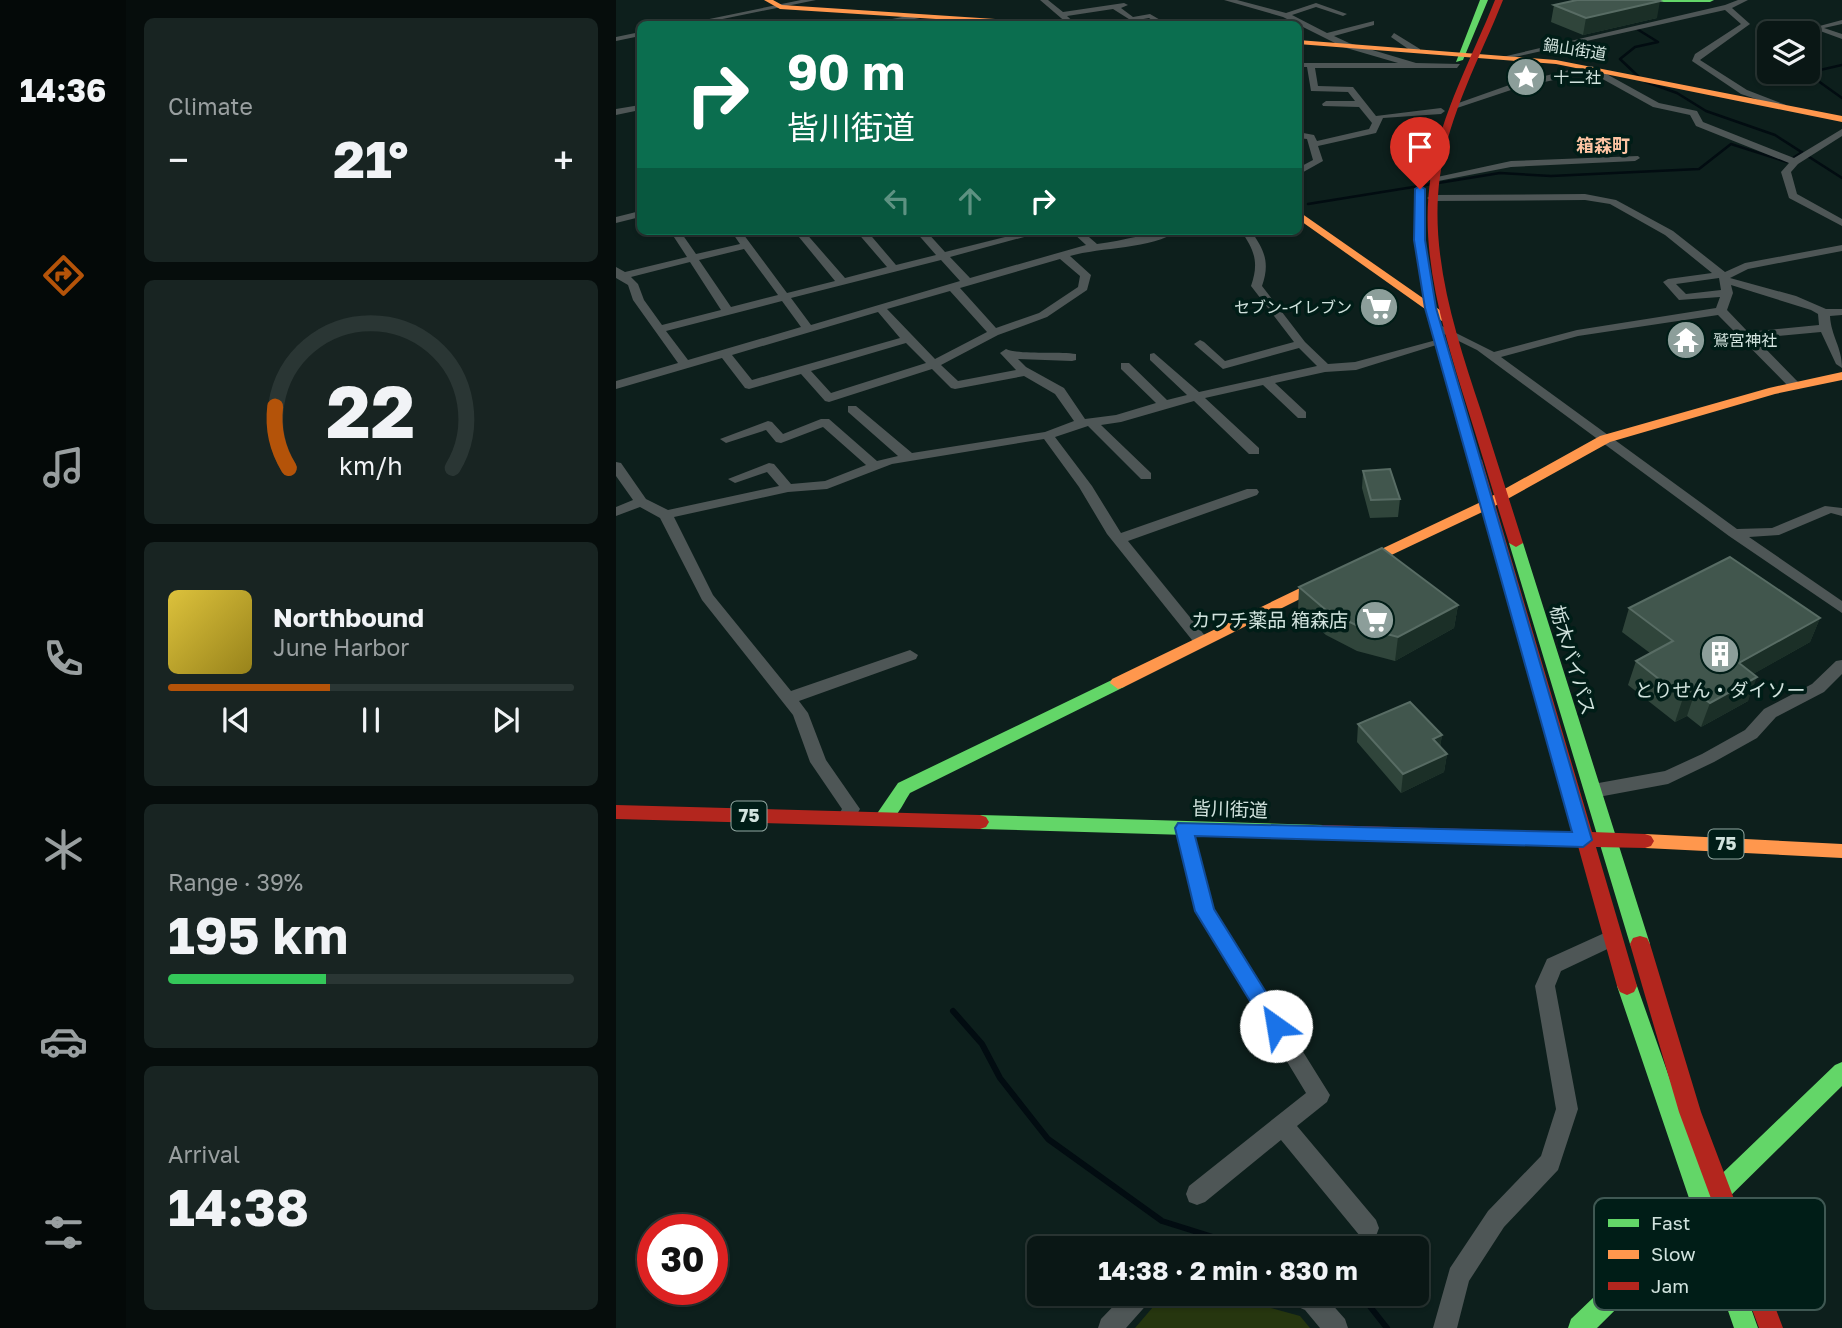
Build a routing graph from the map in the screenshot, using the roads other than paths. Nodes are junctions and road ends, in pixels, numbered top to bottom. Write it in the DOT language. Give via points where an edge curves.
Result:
graph roads {
  1 [pos="813,0"];
  2 [pos="1044,0"];
  3 [pos="1228,0"];
  4 [pos="1484,0"];
  5 [pos="1499,0"];
  6 [pos="1638,0"];
  7 [pos="1710,0"];
  8 [pos="1744,0"];
  9 [pos="774,3"];
  10 [pos="1118,3"];
  11 [pos="1088,4"];
  12 [pos="1727,7"];
  13 [pos="1057,12"];
  14 [pos="1343,14"];
  15 [pos="1286,15"];
  16 [pos="916,19"];
  17 [pos="1132,19"];
  18 [pos="1181,20"];
  19 [pos="701,21"];
  20 [pos="893,21"];
  21 [pos="955,21"];
  22 [pos="1068,21"];
  23 [pos="1121,21"];
  24 [pos="1157,21"];
  25 [pos="1174,21"];
  26 [pos="1299,21"];
  27 [pos="1842,22"];
  28 [pos="1302,23"];
  29 [pos="1371,23"];
  30 [pos="637,35"];
  31 [pos="1328,35"];
  32 [pos="1394,35"];
  33 [pos="1842,37"];
  34 [pos="616,39"];
  35 [pos="1302,42"];
  36 [pos="1346,45"];
  37 [pos="1506,57"];
  38 [pos="1415,58"];
  39 [pos="1465,58"];
  40 [pos="1302,65"];
  41 [pos="1311,65"];
  42 [pos="1588,69"];
  43 [pos="1326,104"];
  44 [pos="1362,104"];
  45 [pos="1783,107"];
  46 [pos="637,108"];
  47 [pos="1447,108"];
  48 [pos="616,111"];
  49 [pos="1842,119"];
  50 [pos="1376,122"];
  51 [pos="1842,132"];
  52 [pos="1302,136"];
  53 [pos="1314,144"];
  54 [pos="1635,158"];
  55 [pos="1795,162"];
  56 [pos="1302,170"];
  57 [pos="1433,180"];
  58 [pos="1432,198"];
  59 [pos="637,215"];
  60 [pos="1302,217"];
  61 [pos="616,220"];
  62 [pos="1842,223"];
  63 [pos="678,235"];
  64 [pos="739,235"];
  65 [pos="802,235"];
  66 [pos="864,235"];
  67 [pos="924,235"];
  68 [pos="1025,235"];
  69 [pos="1083,235"];
  70 [pos="1159,235"];
  71 [pos="1249,235"];
  72 [pos="747,245"];
  73 [pos="1095,247"];
  74 [pos="1842,248"];
  75 [pos="1062,255"];
  76 [pos="943,256"];
  77 [pos="693,258"];
  78 [pos="894,269"];
  79 [pos="618,272"];
  80 [pos="1723,277"];
  81 [pos="842,282"];
  82 [pos="967,282"];
  83 [pos="952,286"];
  84 [pos="1727,293"];
  85 [pos="786,296"];
  86 [pos="880,308"];
  87 [pos="1431,308"];
  88 [pos="728,311"];
  89 [pos="1721,312"];
  90 [pos="1842,312"];
  91 [pos="1824,313"];
  92 [pos="1825,328"];
  93 [pos="659,329"];
  94 [pos="808,329"];
  95 [pos="1443,330"];
  96 [pos="993,333"];
  97 [pos="1744,336"];
  98 [pos="908,339"];
  99 [pos="1200,344"];
  100 [pos="1301,344"];
  101 [pos="725,353"];
  102 [pos="1491,356"];
  103 [pos="1072,357"];
  104 [pos="1154,358"];
  105 [pos="934,364"];
  106 [pos="1842,364"];
  107 [pos="685,365"];
  108 [pos="1125,366"];
  109 [pos="1325,368"];
  110 [pos="803,369"];
  111 [pos="1026,372"];
  112 [pos="1842,376"];
  113 [pos="1266,381"];
  114 [pos="616,385"];
  115 [pos="1795,386"];
  116 [pos="1197,397"];
  117 [pos="1164,404"];
  118 [pos="852,409"];
  119 [pos="1301,415"];
  120 [pos="1086,423"];
  121 [pos="1047,435"];
  122 [pos="726,439"];
  123 [pos="1605,439"];
  124 [pos="1254,451"];
  125 [pos="908,457"];
  126 [pos="616,466"];
  127 [pos="875,466"];
  128 [pos="1146,476"];
  129 [pos="735,479"];
  130 [pos="788,488"];
  131 [pos="1252,492"];
  132 [pos="1495,500"];
  133 [pos="641,502"];
  134 [pos="616,512"];
  135 [pos="1842,512"];
  136 [pos="666,515"];
  137 [pos="1734,533"];
  138 [pos="1119,539"];
  139 [pos="1842,608"];
  140 [pos="1201,640"];
  141 [pos="910,655"];
  142 [pos="1842,665"];
  143 [pos="789,698"];
  144 [pos="1593,791"];
  145 [pos="616,812"];
  146 [pos="846,818"];
  147 [pos="882,820"];
  148 [pos="1184,828"];
  149 [pos="1583,840"];
  150 [pos="1610,840"];
  151 [pos="1842,851"];
  152 [pos="1611,938"];
  153 [pos="1842,1072"];
  154 [pos="1282,1125"];
  155 [pos="1720,1191"];
  156 [pos="1197,1194"];
  157 [pos="1700,1198"];
  158 [pos="1713,1198"];
  159 [pos="1723,1198"];
  160 [pos="1368,1228"];
  161 [pos="1130,1306"];
  162 [pos="1317,1306"];
  163 [pos="1598,1310"];
  164 [pos="1740,1310"];
  165 [pos="1763,1310"];
  166 [pos="1110,1328"];
  167 [pos="1336,1328"];
  168 [pos="1445,1328"];
  169 [pos="1580,1328"];
  170 [pos="1746,1328"];
  171 [pos="1770,1328"];
  1 -- 9 [label="street"];
  2 -- 13 [label="street"];
  3 -- 15 [label="street"];
  4 -- 39 [label="main road, 栃木バイパス"];
  5 -- 39 [label="main road, 栃木バイパス"];
  6 -- 7 [label="main road"];
  8 -- 12 [label="street"];
  9 -- 16 [label="main road"];
  9 -- 19 [label="street"];
  10 -- 13 [label="street"];
  10 -- 17 [label="street"];
  11 -- 13 [label="street"];
  12 -- 37 [label="street"];
  12 -- 45 [label="street" via="1746,24 1696,61 1744,92"];
  13 -- 22 [label="street"];
  14 -- 15 [label="street" via="1316,5"];
  15 -- 26 [label="street"];
  16 -- 20 [label="street"];
  16 -- 21 [label="main road"];
  17 -- 23 [label="street"];
  17 -- 24 [label="street" via="1150,16"];
  18 -- 25 [label="street"];
  27 -- 33 [label="street" via="1816,28"];
  28 -- 31 [label="street"];
  29 -- 31 [label="street"];
  30 -- 34 [label="street"];
  31 -- 36 [label="street"];
  32 -- 38 [label="street"];
  35 -- 36 [label="main road, 鍋山街道"];
  36 -- 38 [label="main road, 鍋山街道"];
  37 -- 39 [label="main road, 鍋山街道"];
  37 -- 42 [label="main road, 鍋山街道"];
  38 -- 39 [label="main road, 鍋山街道"];
  38 -- 41 [label="street"];
  39 -- 47 [label="main road, 栃木バイパス"];
  40 -- 41 [label="street"];
  41 -- 44 [label="street" via="1314,89 1350,89"];
  42 -- 45 [label="main road, 鍋山街道"];
  42 -- 47 [label="street"];
  42 -- 55 [label="street" via="1657,105 1695,113 1699,124 1743,144"];
  43 -- 44 [label="street"];
  44 -- 50 [label="street"];
  45 -- 49 [label="main road, 鍋山街道"];
  46 -- 48 [label="street"];
  47 -- 50 [label="street" via="1389,114"];
  47 -- 57 [label="main road, 栃木バイパス"];
  47 -- 87 [label="main road, 栃木バイパス" via="1426,160 1419,212"];
  50 -- 53 [label="street" via="1373,131"];
  51 -- 55 [label="street"];
  52 -- 53 [label="street" via="1311,137"];
  53 -- 56 [label="street" via="1318,162"];
  54 -- 57 [label="street" via="1511,164"];
  55 -- 62 [label="street" via="1786,172 1792,196"];
  57 -- 58 [label="main road, 栃木バイパス"];
  58 -- 80 [label="street" via="1585,197 1613,202 1669,233"];
  58 -- 95 [label="main road, 栃木バイパス" via="1431,240"];
  59 -- 61 [label="street"];
  60 -- 87 [label="main road"];
  63 -- 77 [label="street"];
  64 -- 72 [label="street"];
  65 -- 81 [label="street"];
  66 -- 78 [label="street"];
  67 -- 76 [label="street"];
  68 -- 76 [label="street"];
  69 -- 73 [label="street"];
  70 -- 73 [label="street"];
  71 -- 100 [label="street" via="1262,254 1263,268 1256,286"];
  72 -- 77 [label="street"];
  72 -- 85 [label="street"];
  73 -- 75 [label="street"];
  74 -- 80 [label="street" via="1745,266"];
  75 -- 82 [label="street"];
  75 -- 96 [label="street" via="1086,275 1083,288 1043,315"];
  76 -- 78 [label="street"];
  76 -- 82 [label="street"];
  77 -- 79 [label="street"];
  77 -- 88 [label="street"];
  78 -- 81 [label="street"];
  79 -- 93 [label="street" via="632,284"];
  80 -- 84 [label="street"];
  80 -- 84 [label="street" via="1668,282 1683,298"];
  80 -- 91 [label="street" via="1766,294 1812,304"];
  81 -- 85 [label="street"];
  82 -- 83 [label="street"];
  83 -- 86 [label="street"];
  83 -- 96 [label="street"];
  84 -- 89 [label="street"];
  85 -- 88 [label="street"];
  85 -- 94 [label="street"];
  86 -- 94 [label="street"];
  86 -- 98 [label="street"];
  87 -- 95 [label="main road, 栃木バイパス"];
  88 -- 93 [label="street"];
  89 -- 97 [label="street"];
  89 -- 102 [label="street" via="1577,333"];
  90 -- 91 [label="street"];
  91 -- 92 [label="street"];
  92 -- 97 [label="street"];
  92 -- 106 [label="street"];
  93 -- 107 [label="street"];
  94 -- 101 [label="street"];
  95 -- 102 [label="street"];
  95 -- 109 [label="street" via="1356,366"];
  95 -- 132 [label="main road, 栃木バイパス"];
  96 -- 105 [label="street"];
  97 -- 115 [label="street"];
  98 -- 105 [label="street"];
  98 -- 110 [label="street"];
  99 -- 100 [label="street" via="1223,365"];
  100 -- 109 [label="street"];
  101 -- 107 [label="street"];
  101 -- 110 [label="street" via="749,385"];
  102 -- 123 [label="street"];
  103 -- 111 [label="street" via="1007,354"];
  104 -- 116 [label="street"];
  105 -- 110 [label="street" via="829,398"];
  105 -- 111 [label="street" via="955,385"];
  107 -- 114 [label="street"];
  108 -- 117 [label="street"];
  109 -- 113 [label="street"];
  111 -- 120 [label="street" via="1060,391"];
  112 -- 115 [label="main road"];
  113 -- 116 [label="street"];
  113 -- 119 [label="street"];
  115 -- 123 [label="main road"];
  116 -- 117 [label="street"];
  116 -- 124 [label="street"];
  117 -- 120 [label="street"];
  118 -- 125 [label="street"];
  120 -- 121 [label="street"];
  120 -- 128 [label="street"];
  121 -- 125 [label="street"];
  121 -- 138 [label="street"];
  122 -- 127 [label="street" via="768,425 781,439 825,422"];
  123 -- 132 [label="main road"];
  123 -- 137 [label="street"];
  125 -- 127 [label="street"];
  126 -- 133 [label="street"];
  127 -- 130 [label="street" via="827,485"];
  129 -- 130 [label="street" via="769,467"];
  130 -- 136 [label="street"];
  131 -- 138 [label="street"];
  132 -- 140 [label="main road"];
  132 -- 144 [label="main road, 栃木バイパス"];
  132 -- 149 [label="main road, 栃木バイパス"];
  133 -- 134 [label="street"];
  133 -- 136 [label="street"];
  135 -- 137 [label="street" via="1830,509 1774,532"];
  136 -- 143 [label="street" via="706,597"];
  137 -- 139 [label="street"];
  138 -- 140 [label="street"];
  140 -- 147 [label="main road" via="904,788"];
  141 -- 143 [label="street"];
  142 -- 144 [label="street" via="1818,688 1770,713 1751,734 1708,758 1668,777"];
  143 -- 146 [label="street" via="800,713 818,762 851,809"];
  144 -- 150 [label="main road, 栃木バイパス"];
  145 -- 146 [label="main road, 皆川街道 / 75"];
  146 -- 147 [label="main road, 皆川街道 / 75"];
  147 -- 148 [label="main road, 皆川街道 / 75"];
  148 -- 149 [label="main road, 皆川街道 / 75"];
  148 -- 154 [label="street" via="1205,911 1320,1095"];
  149 -- 150 [label="main road, 皆川街道 / 75"];
  149 -- 152 [label="main road, 栃木バイパス"];
  150 -- 151 [label="main road, 皆川街道 / 75"];
  150 -- 155 [label="main road, 栃木バイパス" via="1648,983"];
  152 -- 157 [label="main road, 栃木バイパス"];
  152 -- 168 [label="street" via="1554,965 1545,986 1567,1109 1550,1162 1496,1219 1458,1276"];
  153 -- 155 [label="main road"];
  154 -- 156 [label="street"];
  154 -- 160 [label="street"];
  155 -- 158 [label="main road"];
  155 -- 159 [label="main road, 栃木バイパス"];
  161 -- 166 [label="street"];
  162 -- 167 [label="street"];
  163 -- 169 [label="main road"];
  164 -- 170 [label="main road, 栃木バイパス"];
  165 -- 171 [label="main road, 栃木バイパス"];
}
